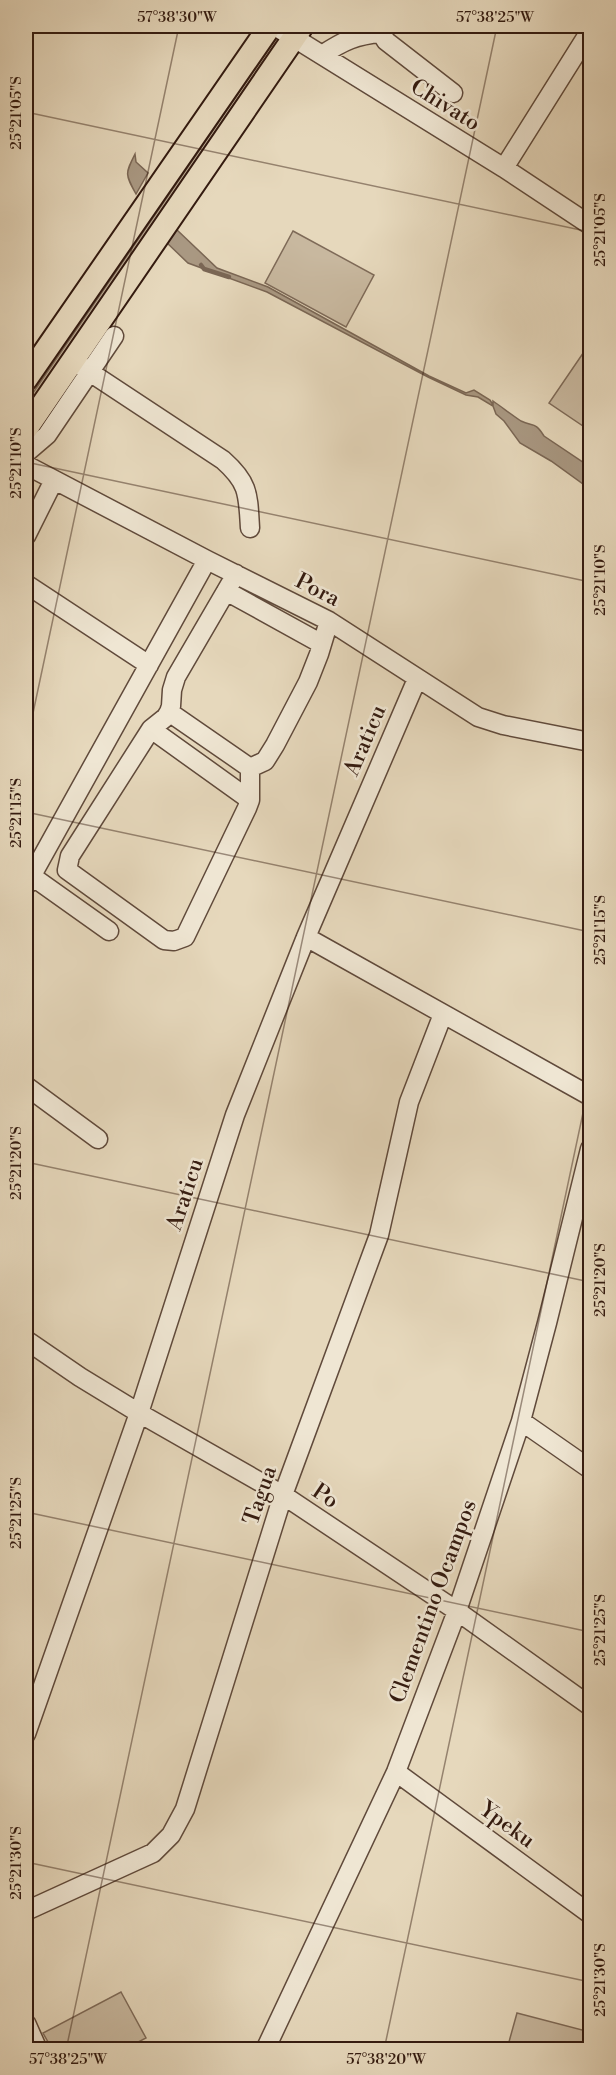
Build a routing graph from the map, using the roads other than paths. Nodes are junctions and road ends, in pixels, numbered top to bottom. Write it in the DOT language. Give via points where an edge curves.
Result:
graph roads {
  1 [pos="270,26"];
  2 [pos="275,26"];
  3 [pos="382,29"];
  4 [pos="591,31"];
  5 [pos="298,32"];
  6 [pos="322,55"];
  7 [pos="453,93"];
  8 [pos="504,168"];
  9 [pos="591,225"];
  10 [pos="114,336"];
  11 [pos="81,366"];
  12 [pos="26,378"];
  13 [pos="26,429"];
  14 [pos="26,453"];
  15 [pos="26,465"];
  16 [pos="54,480"];
  17 [pos="250,528"];
  18 [pos="26,536"];
  19 [pos="207,560"];
  20 [pos="236,574"];
  21 [pos="26,584"];
  22 [pos="226,591"];
  23 [pos="329,621"];
  24 [pos="322,644"];
  25 [pos="149,665"];
  26 [pos="417,679"];
  27 [pos="169,712"];
  28 [pos="151,729"];
  29 [pos="591,742"];
  30 [pos="250,768"];
  31 [pos="250,800"];
  32 [pos="28,878"];
  33 [pos="109,931"];
  34 [pos="306,937"];
  35 [pos="443,1014"];
  36 [pos="26,1086"];
  37 [pos="591,1096"];
  38 [pos="98,1139"];
  39 [pos="591,1149"];
  40 [pos="26,1340"];
  41 [pos="139,1413"];
  42 [pos="520,1421"];
  43 [pos="591,1469"];
  44 [pos="283,1495"];
  45 [pos="457,1611"];
  46 [pos="591,1706"];
  47 [pos="26,1734"];
  48 [pos="396,1772"];
  49 [pos="26,1911"];
  50 [pos="591,1914"];
  51 [pos="27,2031"];
  52 [pos="38,2049"];
  53 [pos="265,2049"];
  1 -- 12 [label="main road"];
  2 -- 5 [label="street, Chivato"];
  3 -- 6 [label="street" via="360,34"];
  3 -- 7 [label="street" via="386,41"];
  4 -- 8 [label="street"];
  5 -- 6 [label="street, Chivato"];
  5 -- 11 [label="main road"];
  6 -- 8 [label="street, Chivato"];
  8 -- 9 [label="street, Chivato"];
  10 -- 11 [label="street"];
  11 -- 13 [label="main road"];
  11 -- 14 [label="street" via="47,435"];
  11 -- 17 [label="street" via="239,474 248,494"];
  15 -- 16 [label="street, Pora"];
  16 -- 18 [label="street"];
  16 -- 19 [label="street, Pora"];
  19 -- 20 [label="street, Pora"];
  19 -- 25 [label="street"];
  20 -- 22 [label="street"];
  20 -- 23 [label="street, Pora"];
  21 -- 25 [label="street"];
  22 -- 24 [label="street"];
  22 -- 27 [label="street" via="176,677"];
  23 -- 24 [label="street"];
  23 -- 26 [label="street, Pora"];
  24 -- 30 [label="street" via="308,682 275,745 264,761"];
  25 -- 32 [label="street"];
  26 -- 29 [label="street, Pora" via="478,717"];
  26 -- 34 [label="street, Araticu"];
  27 -- 28 [label="street"];
  27 -- 30 [label="street"];
  28 -- 31 [label="street"];
  28 -- 31 [label="street" via="70,856 68,870 164,940 185,937"];
  30 -- 31 [label="street"];
  32 -- 33 [label="street"];
  34 -- 35 [label="street"];
  34 -- 41 [label="street, Araticu" via="235,1115"];
  35 -- 37 [label="street"];
  35 -- 44 [label="street, Tagua" via="408,1102 379,1235"];
  36 -- 38 [label="street"];
  39 -- 42 [label="street, Clementino Ocampos"];
  40 -- 41 [label="street, Po"];
  41 -- 44 [label="street, Po"];
  41 -- 47 [label="street, Araticu"];
  42 -- 43 [label="street"];
  42 -- 45 [label="street, Clementino Ocampos"];
  44 -- 45 [label="street, Po"];
  44 -- 49 [label="street, Tagua" via="185,1809 171,1835 153,1853"];
  45 -- 46 [label="street, Po"];
  45 -- 48 [label="street, Clementino Ocampos"];
  48 -- 50 [label="street, Ypeku"];
  48 -- 53 [label="street, Clementino Ocampos"];
  51 -- 52 [label="street"];
}
